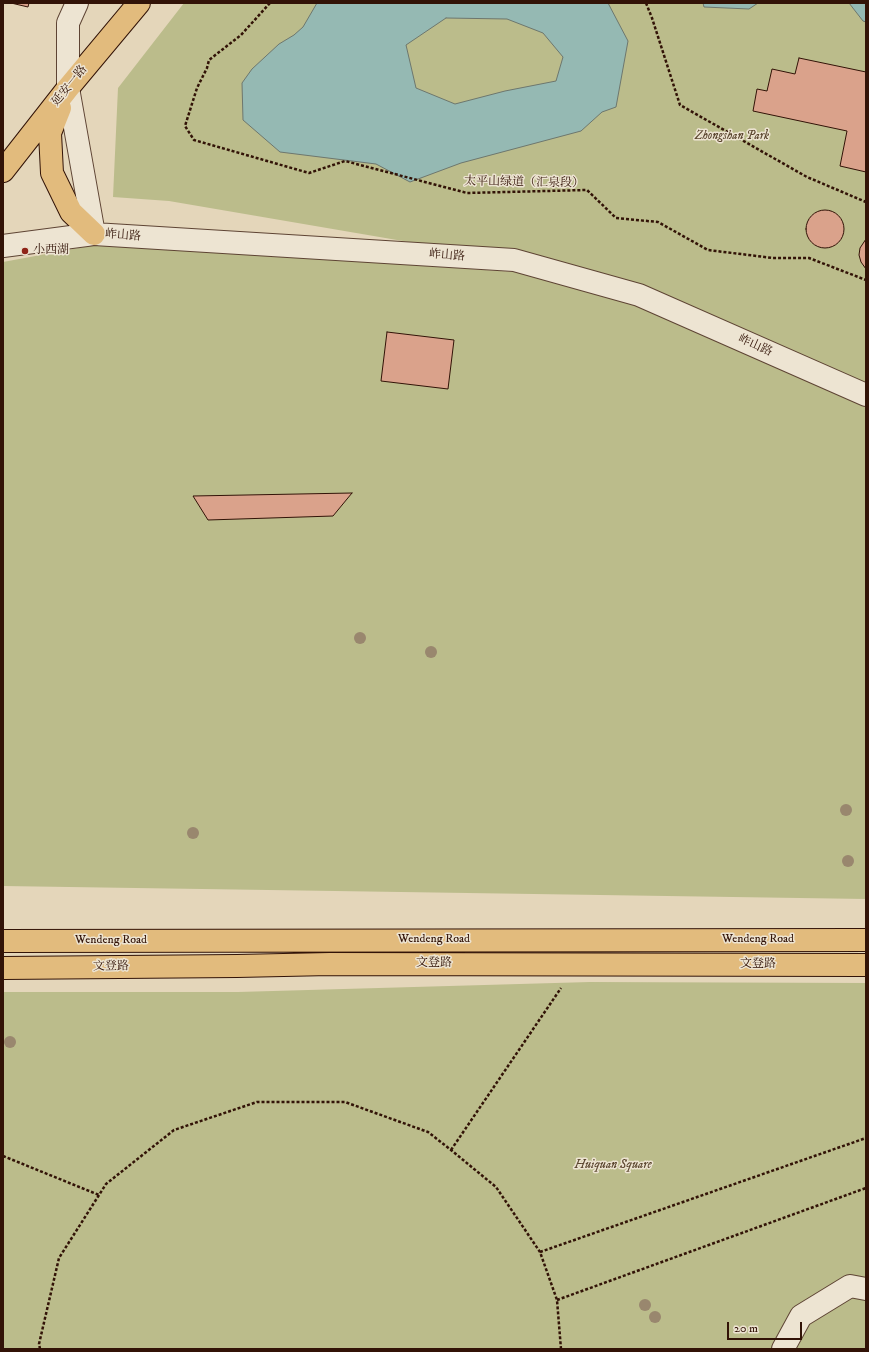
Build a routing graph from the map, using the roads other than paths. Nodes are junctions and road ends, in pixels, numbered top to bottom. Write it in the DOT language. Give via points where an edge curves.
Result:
graph roads {
  1 [pos="77,3"];
  2 [pos="139,3"];
  3 [pos="68,88"];
  4 [pos="3,171"];
  5 [pos="94,234"];
  6 [pos="3,246"];
  7 [pos="866,395"];
  8 [pos="866,940"];
  9 [pos="3,941"];
  10 [pos="866,965"];
  11 [pos="3,968"];
  12 [pos="866,1289"];
  13 [pos="783,1349"];
  1 -- 3 [label="street" via="68,23"];
  2 -- 3 [label="main road, 延安一路"];
  3 -- 4 [label="main road, 延安一路"];
  3 -- 5 [label="street"];
  3 -- 5 [label="main road" via="50,133 52,173 71,212"];
  5 -- 6 [label="street, 岞山路"];
  5 -- 7 [label="street, 岞山路" via="514,260 639,295"];
  8 -- 9 [label="main road, Wendeng Road"];
  10 -- 11 [label="main road, 文登路" via="330,964"];
  12 -- 13 [label="street" via="850,1286 801,1316"];
}
